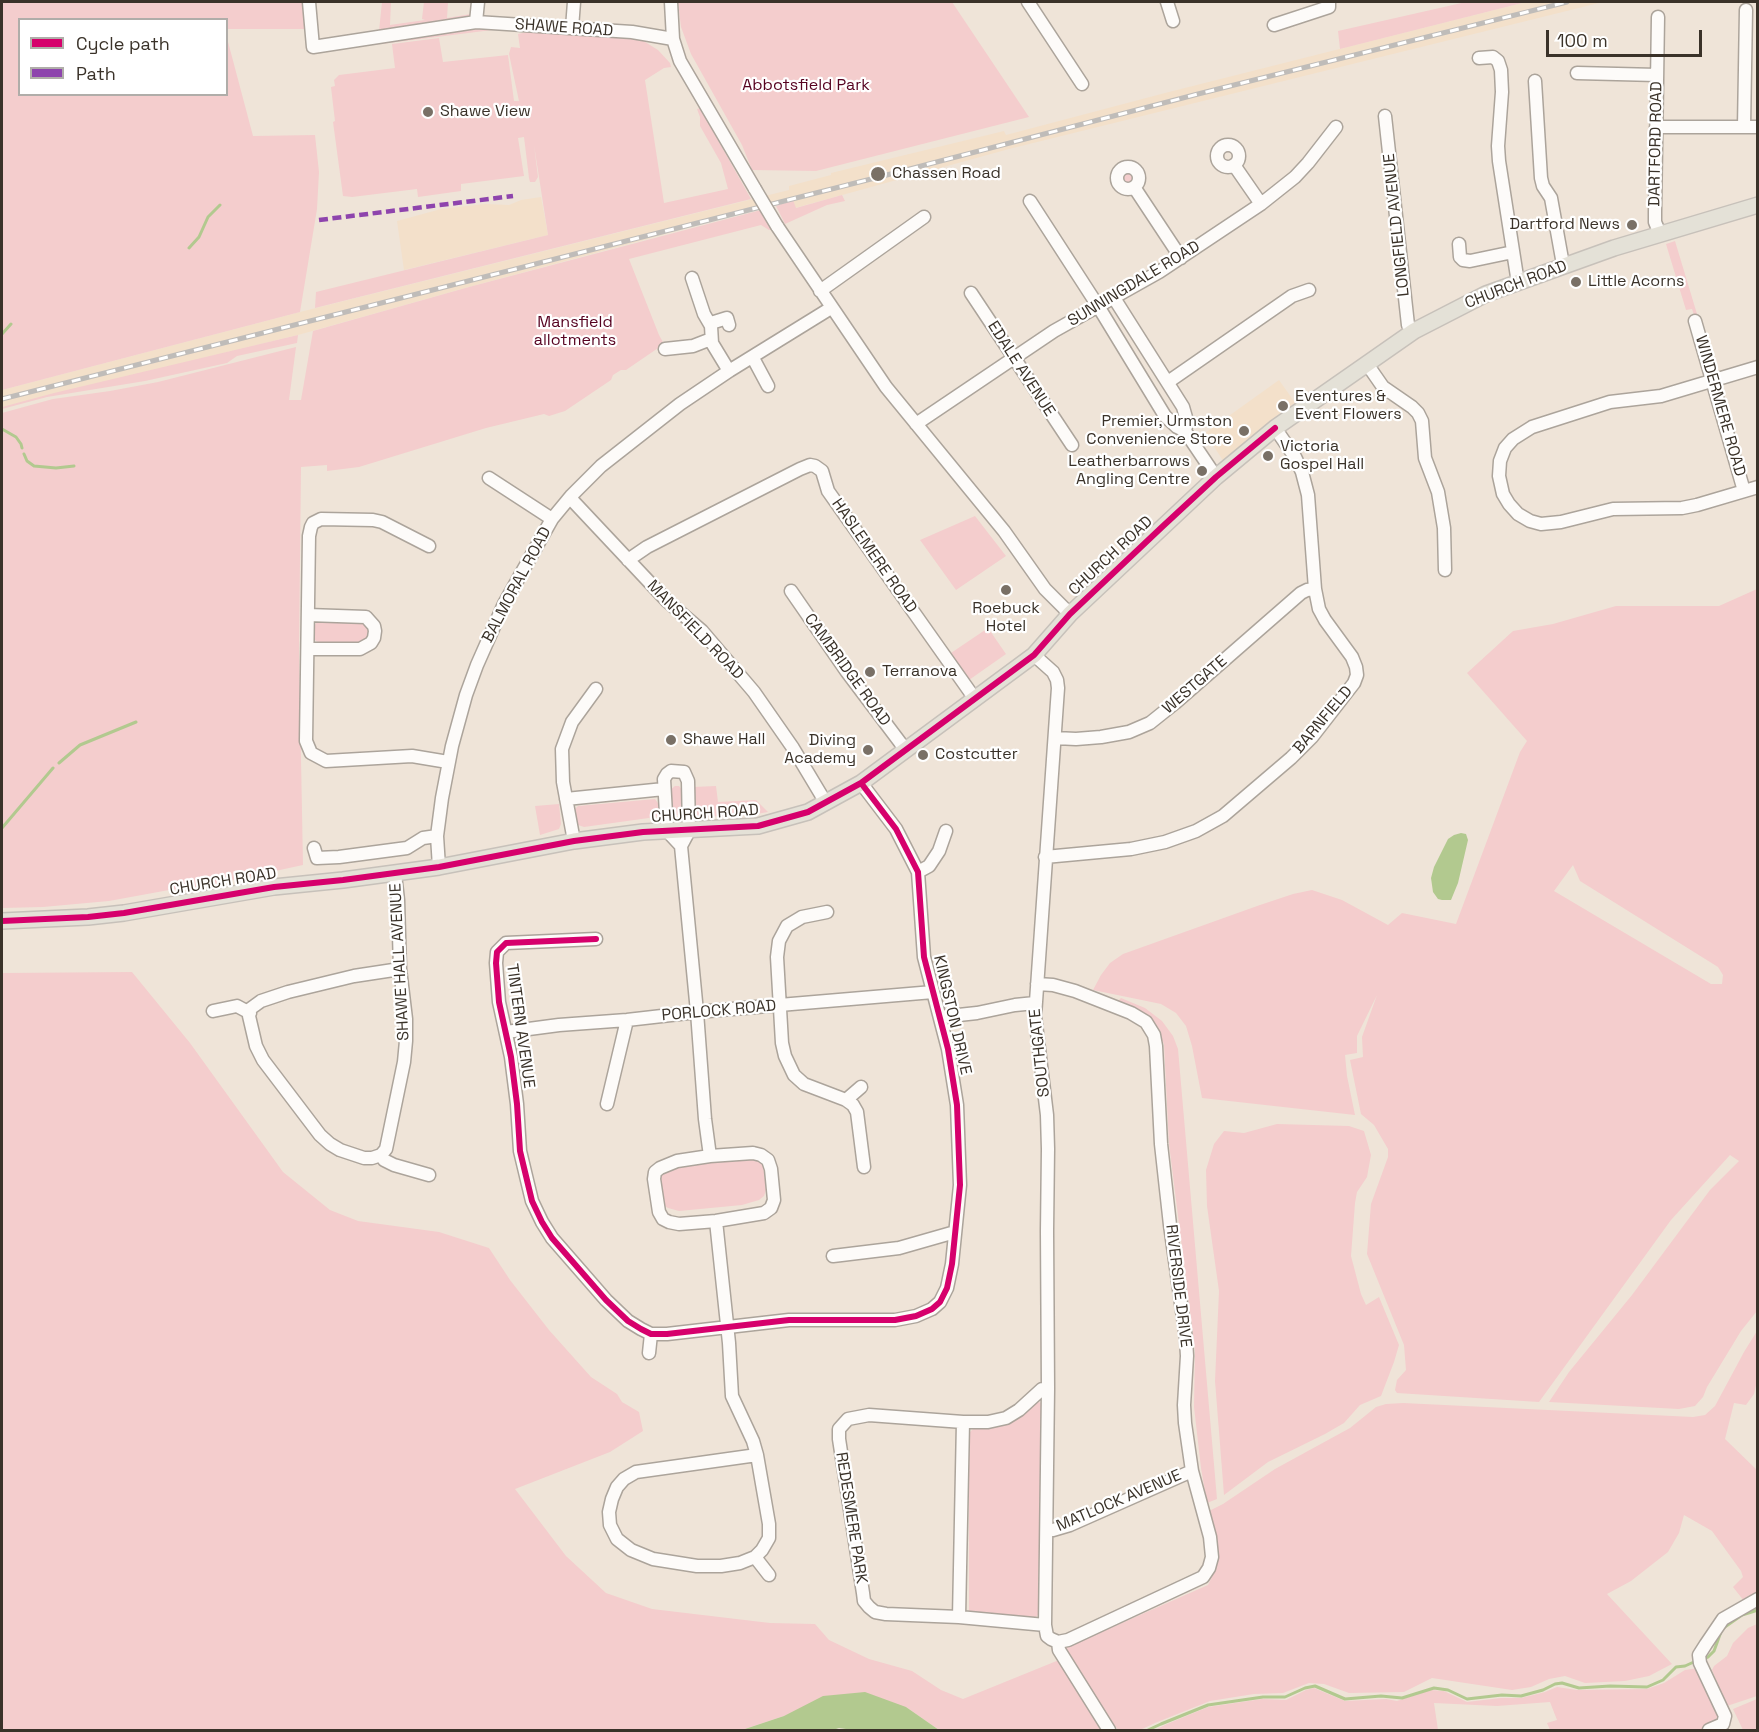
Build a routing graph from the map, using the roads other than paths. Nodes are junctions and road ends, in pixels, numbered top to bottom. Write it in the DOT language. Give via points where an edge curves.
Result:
graph roads {
  1 [pos="309,2"];
  2 [pos="478,2"];
  3 [pos="574,2"];
  4 [pos="671,2"];
  5 [pos="1028,2"];
  6 [pos="1167,2"];
  7 [pos="1329,4"];
  8 [pos="1746,10"];
  9 [pos="1658,17"];
  10 [pos="1173,21"];
  11 [pos="476,22"];
  12 [pos="1274,25"];
  13 [pos="572,28"];
  14 [pos="673,39"];
  15 [pos="1479,58"];
  16 [pos="1577,74"];
  17 [pos="1657,75"];
  18 [pos="1535,81"];
  19 [pos="1082,84"];
  20 [pos="1385,116"];
  21 [pos="1336,127"];
  22 [pos="1656,127"];
  23 [pos="1744,127"];
  24 [pos="1758,127"];
  25 [pos="1234,165"];
  26 [pos="1134,187"];
  27 [pos="1030,201"];
  28 [pos="1261,204"];
  29 [pos="1758,205"];
  30 [pos="924,217"];
  31 [pos="1660,234"];
  32 [pos="1459,244"];
  33 [pos="1513,252"];
  34 [pos="1181,258"];
  35 [pos="1565,266"];
  36 [pos="691,278"];
  37 [pos="1518,283"];
  38 [pos="1308,290"];
  39 [pos="820,291"];
  40 [pos="971,292"];
  41 [pos="1114,298"];
  42 [pos="1098,306"];
  43 [pos="831,308"];
  44 [pos="1695,321"];
  45 [pos="711,323"];
  46 [pos="729,326"];
  47 [pos="1413,331"];
  48 [pos="711,339"];
  49 [pos="665,349"];
  50 [pos="753,358"];
  51 [pos="1014,359"];
  52 [pos="1367,364"];
  53 [pos="1758,367"];
  54 [pos="729,371"];
  55 [pos="1713,381"];
  56 [pos="1168,382"];
  57 [pos="768,386"];
  58 [pos="916,424"];
  59 [pos="1275,428"];
  60 [pos="1185,431"];
  61 [pos="1072,445"];
  62 [pos="1216,477"];
  63 [pos="489,478"];
  64 [pos="1758,487"];
  65 [pos="1744,491"];
  66 [pos="570,496"];
  67 [pos="552,519"];
  68 [pos="429,546"];
  69 [pos="628,560"];
  70 [pos="1445,572"];
  71 [pos="1315,589"];
  72 [pos="791,591"];
  73 [pos="1070,614"];
  74 [pos="308,615"];
  75 [pos="308,649"];
  76 [pos="1034,654"];
  77 [pos="596,689"];
  78 [pos="975,699"];
  79 [pos="1055,738"];
  80 [pos="905,749"];
  81 [pos="448,762"];
  82 [pos="861,783"];
  83 [pos="663,789"];
  84 [pos="566,799"];
  85 [pos="826,803"];
  86 [pos="667,831"];
  87 [pos="689,831"];
  88 [pos="946,831"];
  89 [pos="437,836"];
  90 [pos="574,841"];
  91 [pos="681,846"];
  92 [pos="314,848"];
  93 [pos="1045,857"];
  94 [pos="439,867"];
  95 [pos="918,872"];
  96 [pos="395,874"];
  97 [pos="827,912"];
  98 [pos="2,921"];
  99 [pos="596,939"];
  100 [pos="400,969"];
  101 [pos="1036,984"];
  102 [pos="933,992"];
  103 [pos="1035,1003"];
  104 [pos="780,1006"];
  105 [pos="213,1011"];
  106 [pos="697,1012"];
  107 [pos="249,1013"];
  108 [pos="940,1017"];
  109 [pos="627,1020"];
  110 [pos="506,1032"];
  111 [pos="861,1087"];
  112 [pos="846,1100"];
  113 [pos="607,1104"];
  114 [pos="381,1155"];
  115 [pos="710,1156"];
  116 [pos="864,1167"];
  117 [pos="429,1175"];
  118 [pos="716,1221"];
  119 [pos="956,1232"];
  120 [pos="833,1256"];
  121 [pos="727,1328"];
  122 [pos="651,1334"];
  123 [pos="649,1353"];
  124 [pos="1048,1389"];
  125 [pos="963,1422"];
  126 [pos="757,1455"];
  127 [pos="1192,1471"];
  128 [pos="1047,1530"];
  129 [pos="755,1557"];
  130 [pos="769,1575"];
  131 [pos="1758,1599"];
  132 [pos="959,1617"];
  133 [pos="1045,1625"];
  134 [pos="1058,1642"];
  135 [pos="1109,1731"];
  136 [pos="1709,1731"];
  1 -- 11 [label="street, SHAWE ROAD" via="313,47"];
  2 -- 11 [label="street"];
  3 -- 13 [label="street"];
  4 -- 14 [label="street"];
  5 -- 19 [label="street"];
  6 -- 10 [label="street"];
  7 -- 12 [label="street"];
  8 -- 23 [label="street"];
  9 -- 17 [label="street, DARTFORD ROAD"];
  11 -- 13 [label="street, SHAWE ROAD"];
  13 -- 14 [label="street, SHAWE ROAD"];
  14 -- 39 [label="street, bridge" via="685,72"];
  15 -- 33 [label="street" via="1493,57 1501,70 1498,160"];
  16 -- 17 [label="street"];
  17 -- 22 [label="street, DARTFORD ROAD"];
  18 -- 35 [label="street" via="1541,178 1551,198"];
  20 -- 47 [label="street, LONGFIELD AVENUE" via="1408,325"];
  21 -- 28 [label="street, SUNNINGDALE ROAD" via="1295,177"];
  22 -- 23 [label="street"];
  22 -- 31 [label="street, DARTFORD ROAD" via="1654,212"];
  23 -- 24 [label="street"];
  25 -- 28 [label="street"];
  26 -- 34 [label="street"];
  27 -- 42 [label="street"];
  28 -- 34 [label="street, SUNNINGDALE ROAD"];
  29 -- 31 [label="main road, CHURCH ROAD"];
  30 -- 39 [label="street"];
  31 -- 35 [label="main road, CHURCH ROAD"];
  32 -- 33 [label="street" via="1463,260"];
  33 -- 37 [label="street"];
  34 -- 41 [label="street, SUNNINGDALE ROAD"];
  35 -- 37 [label="main road, CHURCH ROAD"];
  36 -- 45 [label="street"];
  37 -- 47 [label="main road, CHURCH ROAD" via="1486,294"];
  38 -- 56 [label="street" via="1292,296"];
  39 -- 43 [label="street"];
  40 -- 51 [label="street, EDALE AVENUE"];
  41 -- 42 [label="street, SUNNINGDALE ROAD"];
  41 -- 56 [label="street"];
  42 -- 51 [label="street, SUNNINGDALE ROAD"];
  42 -- 60 [label="street" via="1166,416"];
  43 -- 50 [label="street, BALMORAL ROAD"];
  43 -- 58 [label="street"];
  44 -- 55 [label="street, WINDERMERE ROAD"];
  45 -- 46 [label="street" via="727,318"];
  45 -- 48 [label="street"];
  47 -- 52 [label="main road, CHURCH ROAD"];
  48 -- 49 [label="street" via="693,346"];
  48 -- 54 [label="street"];
  50 -- 54 [label="street, BALMORAL ROAD"];
  50 -- 57 [label="street"];
  51 -- 58 [label="street, SUNNINGDALE ROAD"];
  51 -- 61 [label="street, EDALE AVENUE"];
  52 -- 59 [label="main road, CHURCH ROAD"];
  52 -- 70 [label="street" via="1383,387 1405,400 1422,421 1425,458 1438,492 1444,528"];
  53 -- 55 [label="street"];
  54 -- 66 [label="street, BALMORAL ROAD" via="614,455"];
  55 -- 65 [label="street, WINDERMERE ROAD"];
  55 -- 65 [label="street" via="1661,396 1610,402 1532,427 1505,448 1499,468 1500,484 1518,514 1541,524 1612,509 1682,508"];
  56 -- 60 [label="street" via="1183,407"];
  58 -- 73 [label="street" via="1004,531 1045,589"];
  59 -- 62 [label="main road, CHURCH ROAD"];
  59 -- 71 [label="street, BARNFIELD" via="1295,457 1308,495"];
  60 -- 62 [label="street"];
  62 -- 73 [label="main road, CHURCH ROAD"];
  63 -- 67 [label="street"];
  64 -- 65 [label="street"];
  66 -- 67 [label="street, BALMORAL ROAD"];
  66 -- 69 [label="street, MANSFIELD ROAD"];
  67 -- 81 [label="street, BALMORAL ROAD" via="519,574 488,638 466,695"];
  68 -- 74 [label="street" via="378,520 317,521 309,536"];
  69 -- 78 [label="street, HASLEMERE ROAD" via="800,469 815,466 822,471 828,491"];
  69 -- 85 [label="street, MANSFIELD ROAD" via="702,631 754,692"];
  71 -- 79 [label="street, WESTGATE" via="1300,593 1150,723 1101,737"];
  71 -- 93 [label="street, BARNFIELD" via="1319,609 1352,657 1357,675 1312,737 1291,758 1223,816 1197,831 1131,849"];
  72 -- 80 [label="street, CAMBRIDGE ROAD"];
  73 -- 76 [label="main road, CHURCH ROAD"];
  74 -- 75 [label="street"];
  74 -- 75 [label="street" via="366,617 375,631 371,644 360,649"];
  75 -- 81 [label="street" via="306,741 315,757 332,762 412,756"];
  76 -- 78 [label="main road, CHURCH ROAD"];
  76 -- 79 [label="street, SOUTHGATE" via="1057,681"];
  77 -- 84 [label="street" via="572,722 562,749"];
  78 -- 80 [label="main road, CHURCH ROAD"];
  79 -- 93 [label="street, SOUTHGATE"];
  80 -- 82 [label="main road, CHURCH ROAD"];
  81 -- 89 [label="street, BALMORAL ROAD"];
  82 -- 85 [label="main road, CHURCH ROAD"];
  82 -- 95 [label="street, KINGSTON DRIVE" via="896,829"];
  83 -- 84 [label="street, CHURCH ROAD"];
  83 -- 86 [label="street, CHURCH ROAD"];
  83 -- 87 [label="street, CHURCH ROAD" via="667,774 684,772 688,781"];
  84 -- 90 [label="street"];
  85 -- 87 [label="main road, CHURCH ROAD" via="758,826"];
  86 -- 87 [label="main road, CHURCH ROAD"];
  86 -- 90 [label="main road, CHURCH ROAD"];
  86 -- 91 [label="street"];
  87 -- 91 [label="street"];
  88 -- 95 [label="street" via="929,866"];
  89 -- 92 [label="street" via="427,836 403,849 339,857 317,858"];
  89 -- 94 [label="street, BALMORAL ROAD"];
  90 -- 94 [label="main road, CHURCH ROAD"];
  91 -- 106 [label="street"];
  93 -- 101 [label="street, SOUTHGATE"];
  94 -- 96 [label="main road, CHURCH ROAD"];
  95 -- 102 [label="street, KINGSTON DRIVE" via="924,957"];
  96 -- 98 [label="main road, CHURCH ROAD" via="274,887 124,913"];
  96 -- 100 [label="street, SHAWE HALL AVENUE"];
  97 -- 104 [label="street" via="802,917 787,926 779,941"];
  99 -- 110 [label="street, TINTERN AVENUE" via="506,943 498,950 499,1002"];
  100 -- 107 [label="street" via="288,992 261,1001"];
  100 -- 114 [label="street, SHAWE HALL AVENUE" via="406,1019 404,1062 389,1139"];
  101 -- 103 [label="street, SOUTHGATE"];
  101 -- 127 [label="street, RIVERSIDE DRIVE" via="1075,991 1131,1013 1146,1022 1154,1035 1162,1155 1186,1339 1184,1405"];
  102 -- 104 [label="street, PORLOCK ROAD"];
  102 -- 108 [label="street, KINGSTON DRIVE"];
  103 -- 108 [label="street"];
  103 -- 124 [label="street, SOUTHGATE" via="1047,1115"];
  104 -- 106 [label="street, PORLOCK ROAD"];
  104 -- 112 [label="street" via="782,1043 794,1075 804,1084"];
  105 -- 107 [label="street" via="237,1006"];
  106 -- 109 [label="street, PORLOCK ROAD"];
  106 -- 115 [label="street"];
  107 -- 114 [label="street" via="263,1060 320,1135 350,1154 364,1158"];
  108 -- 119 [label="street, KINGSTON DRIVE" via="957,1106 960,1185"];
  109 -- 110 [label="street, PORLOCK ROAD"];
  109 -- 113 [label="street"];
  110 -- 122 [label="street, TINTERN AVENUE" via="520,1151 542,1222 606,1300 628,1321"];
  111 -- 112 [label="street"];
  112 -- 116 [label="street" via="857,1112"];
  114 -- 117 [label="street" via="394,1165"];
  115 -- 118 [label="street" via="677,1161 660,1168 654,1179 663,1219 679,1224"];
  115 -- 118 [label="street" via="761,1155 768,1160 774,1200 764,1213"];
  118 -- 121 [label="street"];
  119 -- 120 [label="street" via="899,1248"];
  119 -- 121 [label="street, KINGSTON DRIVE" via="947,1288 940,1302 916,1316 868,1321 789,1320"];
  121 -- 122 [label="street"];
  121 -- 126 [label="street" via="732,1396"];
  122 -- 123 [label="street"];
  124 -- 125 [label="street, REDESMERE PARK" via="1042,1389 1006,1418"];
  124 -- 128 [label="street"];
  125 -- 132 [label="street"];
  125 -- 132 [label="street, REDESMERE PARK" via="870,1415 848,1419 839,1430 864,1601 875,1612 886,1614"];
  126 -- 129 [label="street" via="770,1524 769,1538"];
  126 -- 129 [label="street" via="636,1472 617,1487 609,1512 617,1539 653,1559 721,1566"];
  127 -- 128 [label="street, MATLOCK AVENUE" via="1070,1525"];
  127 -- 134 [label="street, RIVERSIDE DRIVE" via="1210,1537 1212,1557 1203,1577"];
  128 -- 133 [label="street"];
  129 -- 130 [label="street"];
  131 -- 136 [label="street" via="1723,1619 1699,1655 1725,1716 1723,1724"];
  132 -- 133 [label="street, REDESMERE PARK"];
  133 -- 134 [label="street" via="1047,1636"];
  134 -- 135 [label="street" via="1059,1650"];
}
